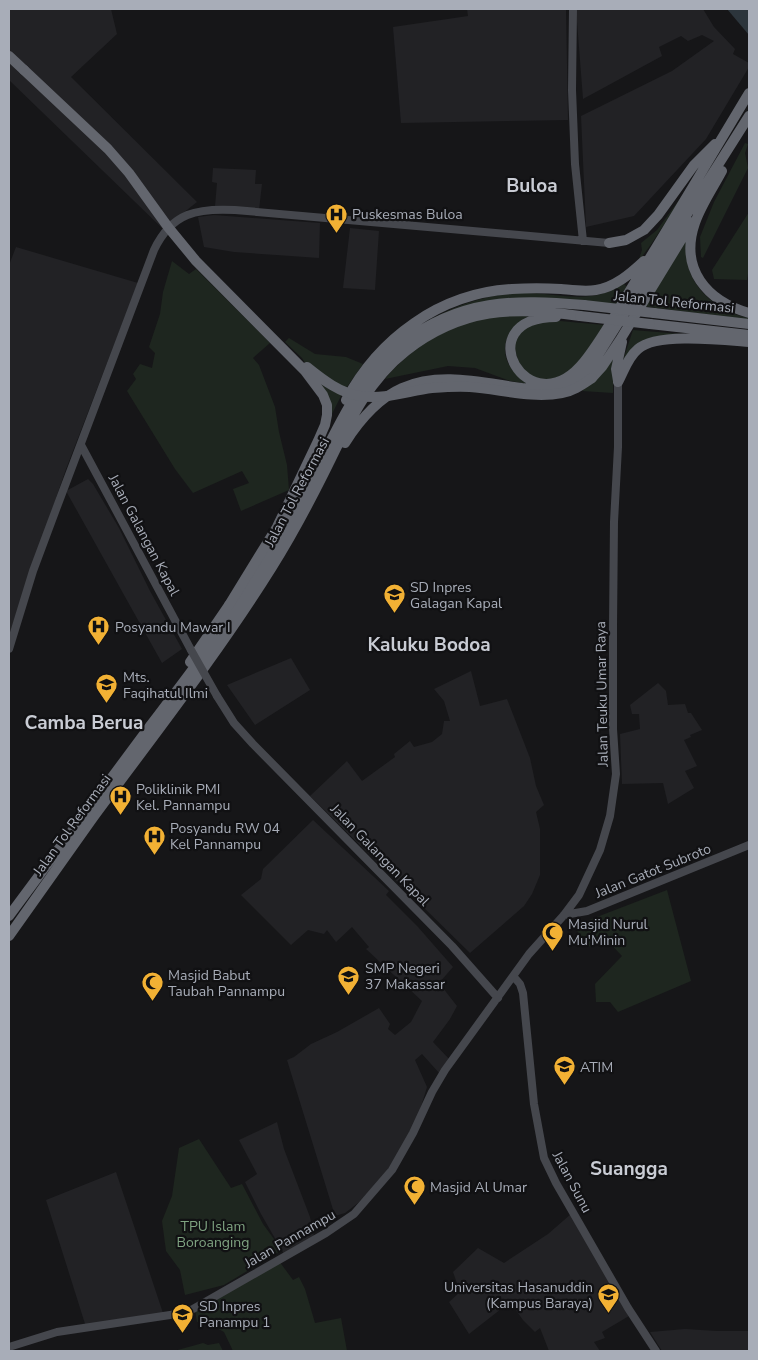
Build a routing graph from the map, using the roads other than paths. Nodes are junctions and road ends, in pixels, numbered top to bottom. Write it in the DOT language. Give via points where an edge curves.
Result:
graph roads {
  1 [pos="573,9"];
  2 [pos="9,56"];
  3 [pos="749,93"];
  4 [pos="749,118"];
  5 [pos="733,120"];
  6 [pos="705,202"];
  7 [pos="583,241"];
  8 [pos="609,243"];
  9 [pos="654,252"];
  10 [pos="749,313"];
  11 [pos="579,316"];
  12 [pos="634,317"];
  13 [pos="252,319"];
  14 [pos="749,324"];
  15 [pos="749,335"];
  16 [pos="749,342"];
  17 [pos="618,382"];
  18 [pos="81,445"];
  19 [pos="314,493"];
  20 [pos="303,494"];
  21 [pos="9,649"];
  22 [pos="85,813"];
  23 [pos="749,845"];
  24 [pos="564,915"];
  25 [pos="9,916"];
  26 [pos="9,936"];
  27 [pos="512,979"];
  28 [pos="501,994"];
  29 [pos="9,1347"];
  30 [pos="656,1351"];
  1 -- 7 [label="main road" via="572,99"];
  2 -- 13 [label="highway, bridge" via="108,149 196,261"];
  3 -- 5 [label="highway"];
  4 -- 6 [label="highway"];
  4 -- 19 [label="highway" via="583,375 569,385 542,390 454,379 418,382 402,388 364,416"];
  5 -- 8 [label="highway" via="644,230 626,240"];
  5 -- 9 [label="highway"];
  6 -- 10 [label="highway" via="691,240 693,265 709,292 720,301"];
  6 -- 12 [label="highway"];
  7 -- 8 [label="main road"];
  7 -- 18 [label="main road" via="210,209 194,212 173,224 161,236 154,250"];
  9 -- 11 [label="highway" via="589,355 570,376 545,384 533,381 517,368 511,358 510,345 523,325 540,318"];
  9 -- 20 [label="highway" via="620,281 605,288 594,291 511,289 489,292 446,305 409,326 379,351 354,385"];
  11 -- 15 [label="highway, Jalan Tol Reformasi, bridge"];
  11 -- 19 [label="highway, Jalan Tol Reformasi" via="533,310 493,312 455,323 420,341 391,364 366,394"];
  12 -- 13 [label="highway, bridge" via="592,378 564,393 547,395 469,387 384,396 361,396 343,391 324,380"];
  12 -- 17 [label="highway" via="618,357"];
  13 -- 22 [label="highway, bridge" via="317,386 327,405 325,425 277,526 229,605"];
  14 -- 20 [label="highway, Jalan Tol Reformasi, bridge" via="584,305 511,302 452,315 414,334 385,357 342,420"];
  16 -- 17 [label="highway" via="681,339 649,342 636,350"];
  17 -- 24 [label="main road, Jalan Teuku Umar Raya" via="613,729 616,774 600,850 582,890"];
  18 -- 21 [label="main road" via="33,572"];
  18 -- 28 [label="main road, Jalan Galangan Kapal, bridge" via="216,696 243,733"];
  19 -- 26 [label="highway, Jalan Tol Reformasi" via="274,564 220,646"];
  20 -- 22 [label="highway, Jalan Tol Reformasi" via="232,614"];
  22 -- 25 [label="highway, Jalan Tol Reformasi"];
  23 -- 24 [label="main road, Jalan Gatot Subroto" via="587,911"];
  24 -- 27 [label="main road, Jalan Teuku Umar Raya" via="528,954"];
  27 -- 28 [label="main road, Jalan Pannampu"];
  27 -- 30 [label="main road, Jalan Sunu" via="520,984 523,993 534,1104 546,1163"];
  28 -- 29 [label="main road, Jalan Pannampu" via="432,1092 394,1167 345,1221 193,1308 57,1332"];
}
